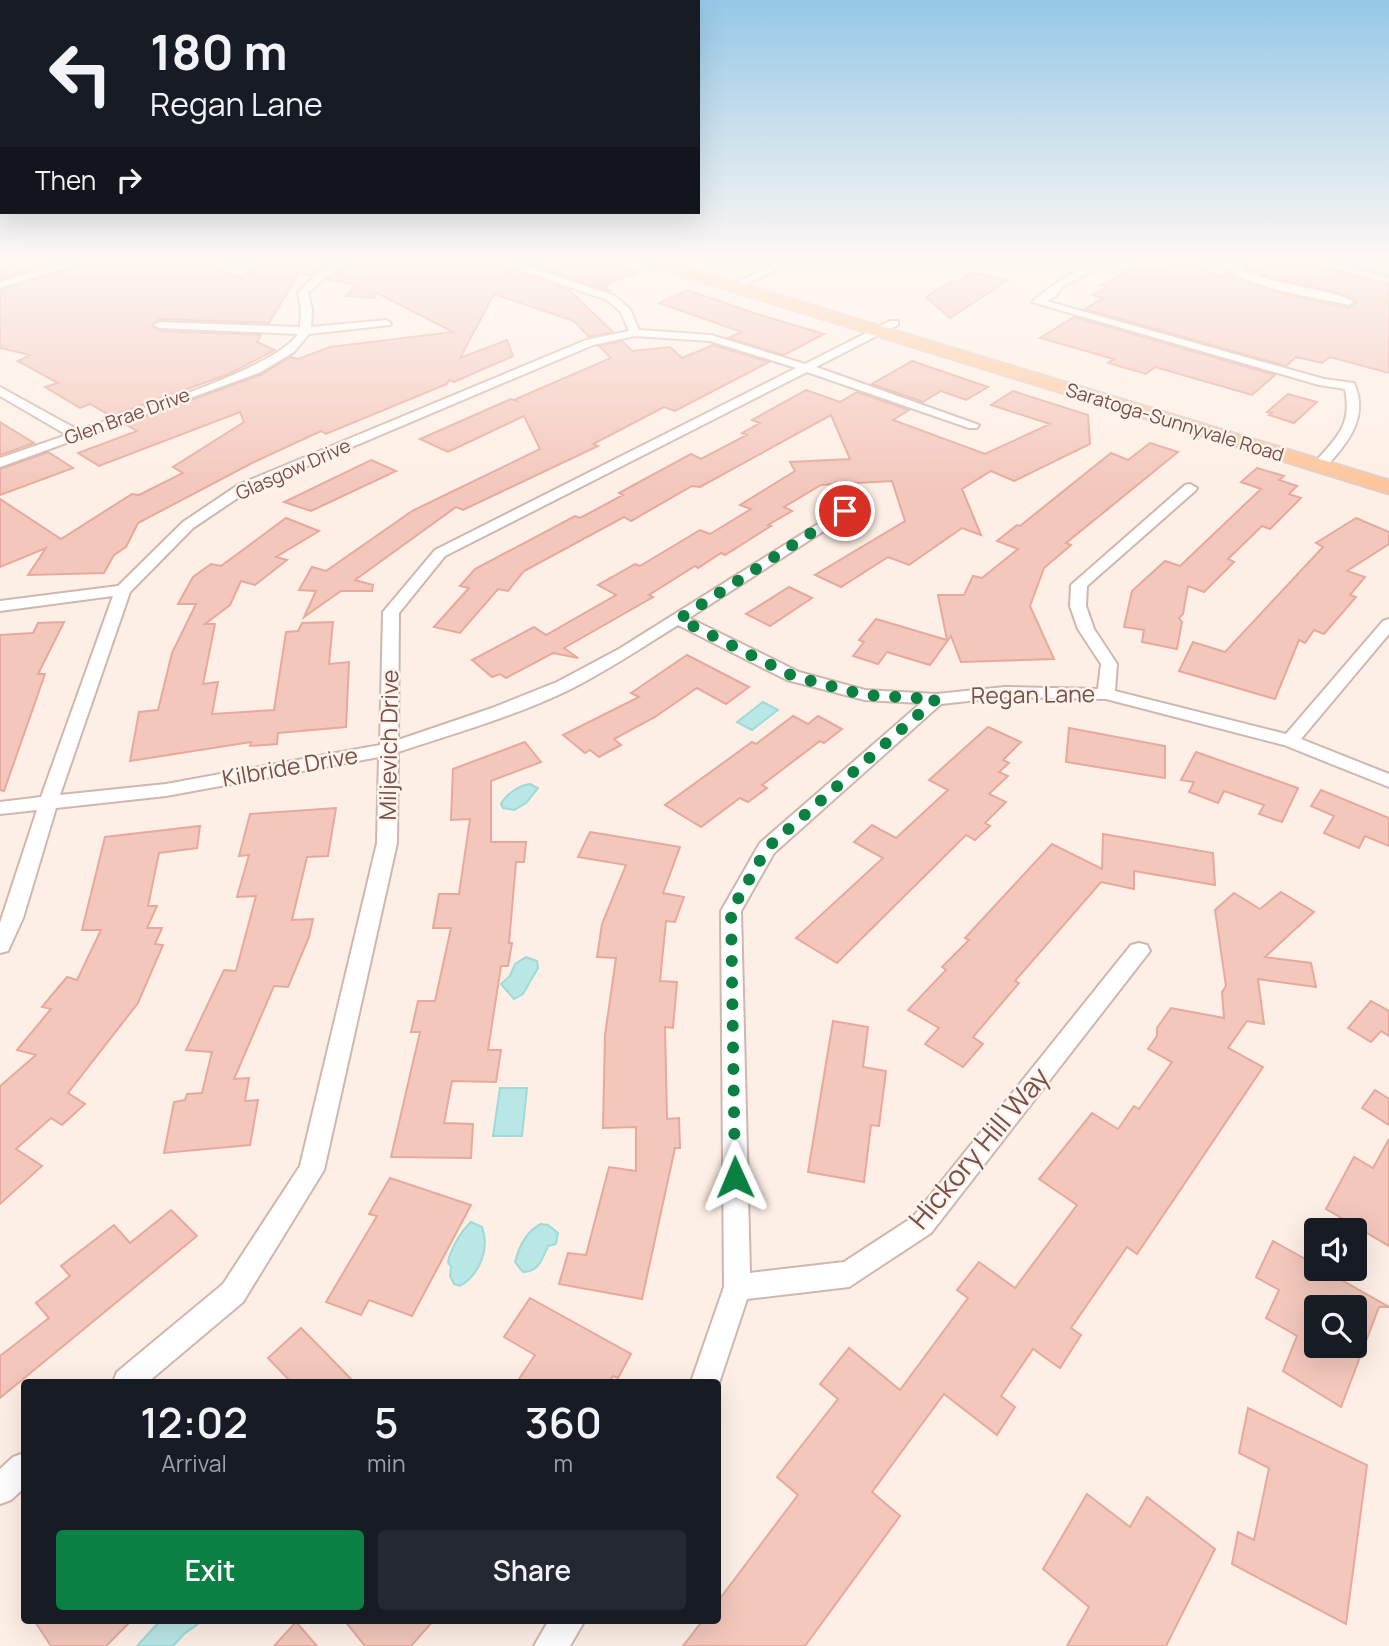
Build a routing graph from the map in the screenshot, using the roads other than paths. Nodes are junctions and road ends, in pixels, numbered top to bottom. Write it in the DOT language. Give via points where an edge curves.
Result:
graph roads {
  1 [pos="304,335"];
  2 [pos="626,335"];
  3 [pos="663,335"];
  4 [pos="871,335"];
  5 [pos="912,335"];
  6 [pos="1154,335"];
  7 [pos="806,368"];
  8 [pos="0,391"];
  9 [pos="973,425"];
  10 [pos="75,434"];
  11 [pos="1325,460"];
  12 [pos="0,463"];
  13 [pos="1389,471"];
  14 [pos="1389,487"];
  15 [pos="1190,488"];
  16 [pos="845,511"];
  17 [pos="123,590"];
  18 [pos="0,606"];
  19 [pos="679,619"];
  20 [pos="1389,624"];
  21 [pos="1106,694"];
  22 [pos="936,699"];
  23 [pos="1290,741"];
  24 [pos="389,749"];
  25 [pos="1389,781"];
  26 [pos="49,801"];
  27 [pos="0,808"];
  28 [pos="0,945"];
  29 [pos="1139,951"];
  30 [pos="737,1287"];
  31 [pos="131,1379"];
  32 [pos="706,1379"];
  33 [pos="21,1471"];
  34 [pos="0,1489"];
  35 [pos="566,1624"];
  36 [pos="550,1646"];
  1 -- 10 [label="street, Glen Brae Drive" via="293,348 255,370"];
  2 -- 17 [label="street, Glasgow Drive" via="590,342 243,488 188,525"];
  3 -- 7 [label="street, Glasgow Drive" via="711,338"];
  4 -- 7 [label="street, Miljevich Drive"];
  5 -- 11 [label="main road, Saratoga-Sunnyvale Road"];
  6 -- 11 [label="street" via="1350,386 1356,406 1352,425"];
  7 -- 9 [label="street, Glasgow Drive"];
  7 -- 24 [label="street, Miljevich Drive" via="440,553 391,612"];
  8 -- 10 [label="street"];
  10 -- 12 [label="street, Glen Brae Drive"];
  11 -- 13 [label="main road, Saratoga-Sunnyvale Road"];
  11 -- 14 [label="main road, Saratoga-Sunnyvale Road"];
  15 -- 21 [label="street" via="1079,585 1078,606 1086,629 1109,664"];
  16 -- 19 [label="street"];
  17 -- 18 [label="street"];
  17 -- 26 [label="street, Glasgow Drive"];
  19 -- 22 [label="street, Regan Lane" via="793,676 865,695"];
  19 -- 24 [label="street, Kilbride Drive" via="563,686"];
  20 -- 23 [label="street"];
  21 -- 22 [label="street, Regan Lane" via="1005,692"];
  21 -- 23 [label="street, Regan Lane"];
  22 -- 30 [label="street" via="767,848 731,911"];
  23 -- 25 [label="street, Regan Lane"];
  24 -- 26 [label="street, Kilbride Drive" via="166,790"];
  24 -- 31 [label="street, Miljevich Drive" via="387,843 312,1170 233,1293"];
  26 -- 27 [label="street, Kilbride Drive"];
  26 -- 28 [label="street, Glasgow Drive"];
  29 -- 30 [label="street, Hickory Hill Way" via="922,1225 849,1274"];
  30 -- 32 [label="street"];
  33 -- 34 [label="street"];
  35 -- 36 [label="street"];
}
